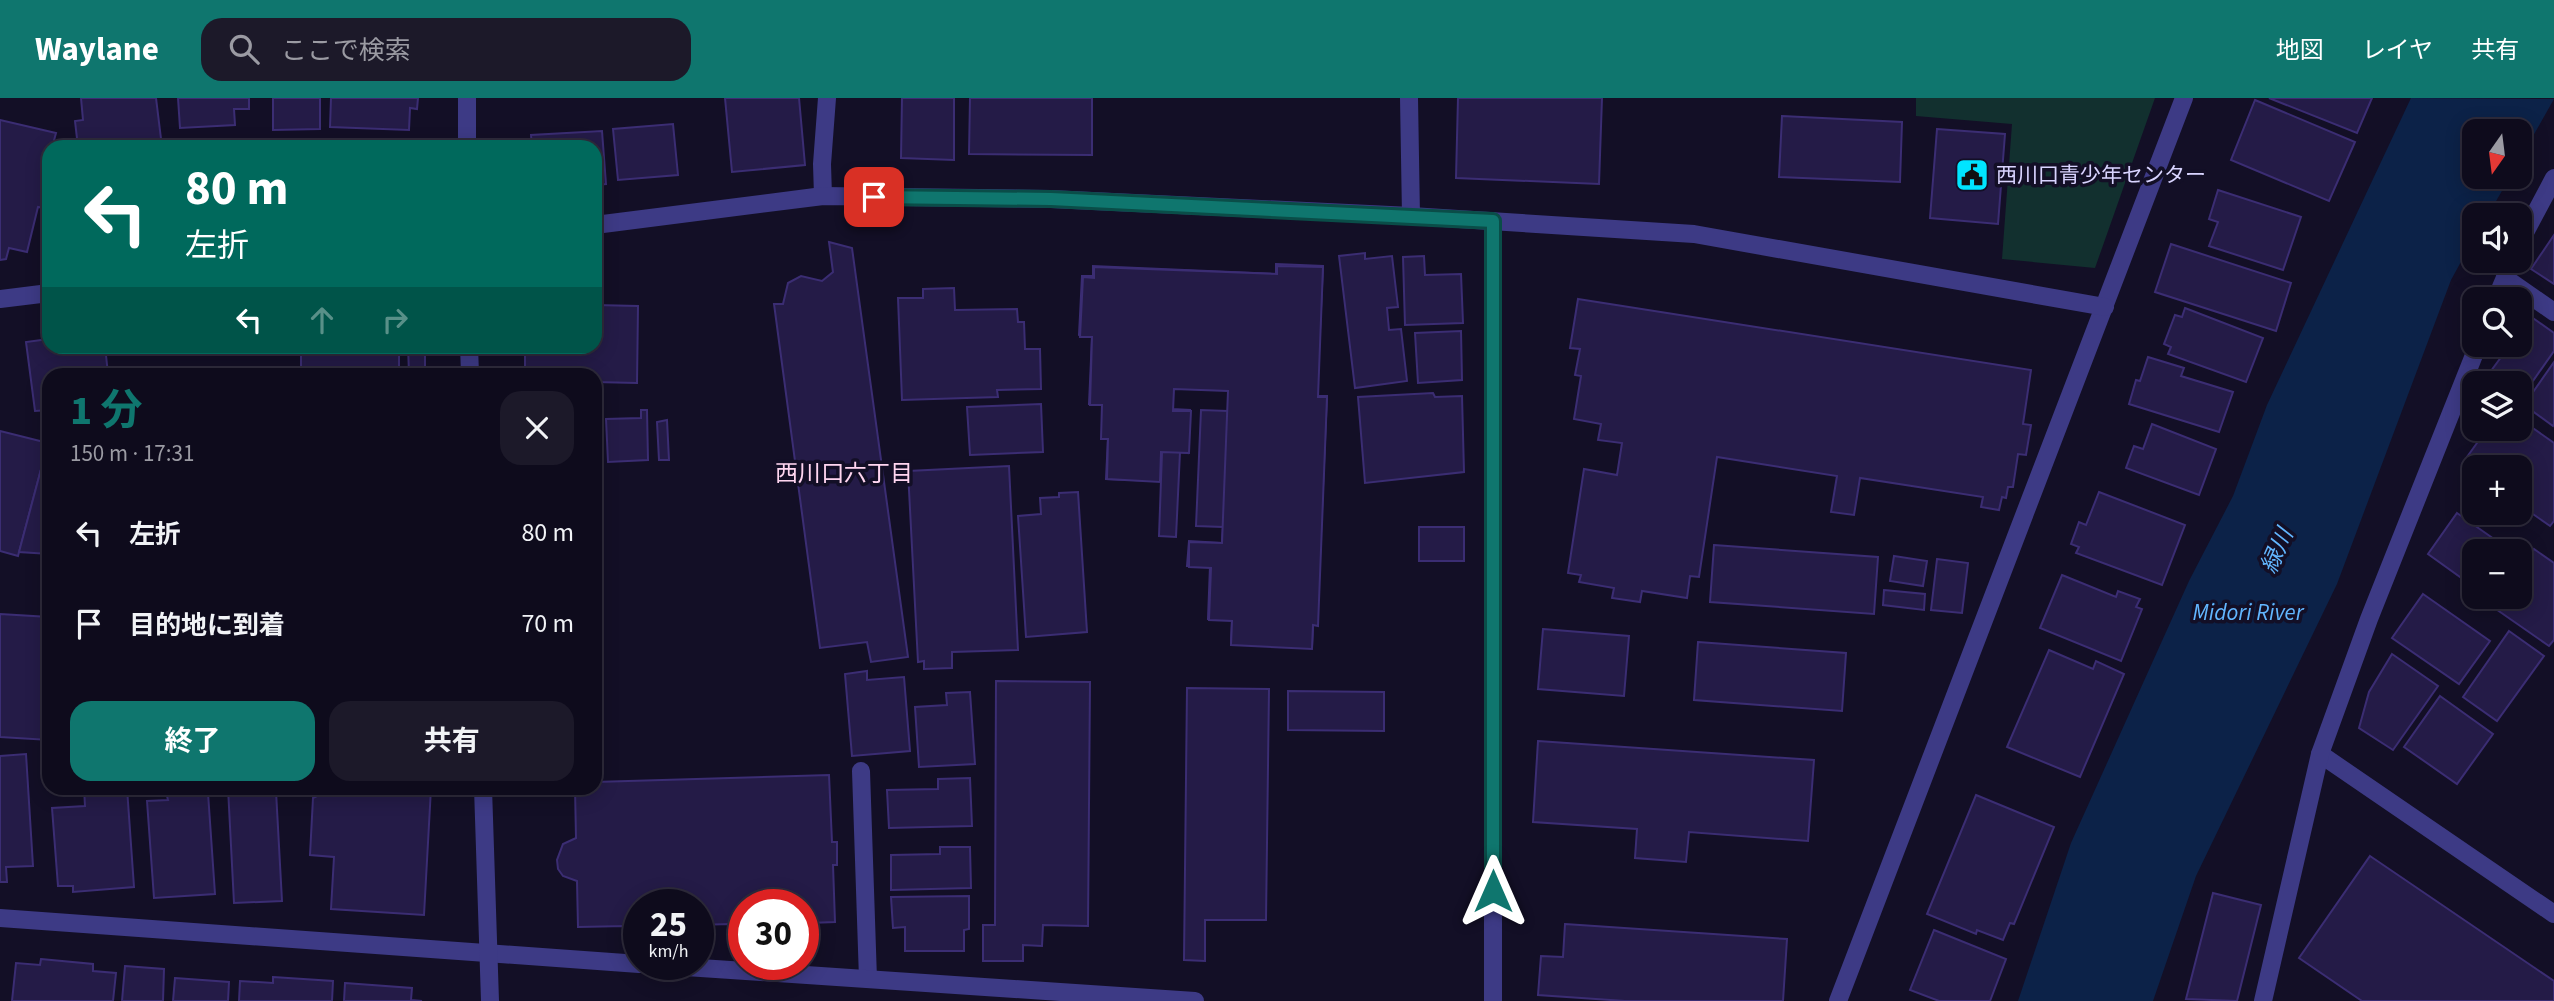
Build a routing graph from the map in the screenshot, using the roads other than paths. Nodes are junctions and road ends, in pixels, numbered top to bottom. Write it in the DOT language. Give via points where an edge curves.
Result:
graph roads {
  1 [pos="467,98"];
  2 [pos="827,98"];
  3 [pos="1409,98"];
  4 [pos="2185,98"];
  5 [pos="467,140"];
  6 [pos="2554,178"];
  7 [pos="823,197"];
  8 [pos="1411,216"];
  9 [pos="2532,219"];
  10 [pos="1493,221"];
  11 [pos="602,224"];
  12 [pos="2512,273"];
  13 [pos="42,294"];
  14 [pos="0,299"];
  15 [pos="2105,307"];
  16 [pos="2554,312"];
  17 [pos="2473,357"];
  18 [pos="2320,754"];
  19 [pos="861,771"];
  20 [pos="483,795"];
  21 [pos="2554,914"];
  22 [pos="0,918"];
  23 [pos="488,954"];
  24 [pos="623,963"];
  25 [pos="714,969"];
  26 [pos="869,979"];
  27 [pos="1144,999"];
  28 [pos="490,1001"];
  29 [pos="1195,1001"];
  30 [pos="1493,1001"];
  31 [pos="1838,1001"];
  32 [pos="2263,1001"];
  1 -- 5 [label="street"];
  2 -- 7 [label="street"];
  3 -- 8 [label="street"];
  4 -- 15 [label="street"];
  6 -- 9 [label="street"];
  7 -- 8 [label="street" via="1051,199"];
  7 -- 11 [label="street"];
  8 -- 10 [label="street"];
  10 -- 15 [label="street" via="1694,234"];
  10 -- 30 [label="street"];
  12 -- 16 [label="street"];
  13 -- 14 [label="street"];
  15 -- 31 [label="street"];
  17 -- 18 [label="street"];
  18 -- 21 [label="street"];
  18 -- 32 [label="street"];
  19 -- 26 [label="street"];
  20 -- 23 [label="street"];
  22 -- 23 [label="street"];
  23 -- 24 [label="street"];
  23 -- 28 [label="street"];
  25 -- 26 [label="street"];
  26 -- 27 [label="street"];
  27 -- 29 [label="street"];
}
